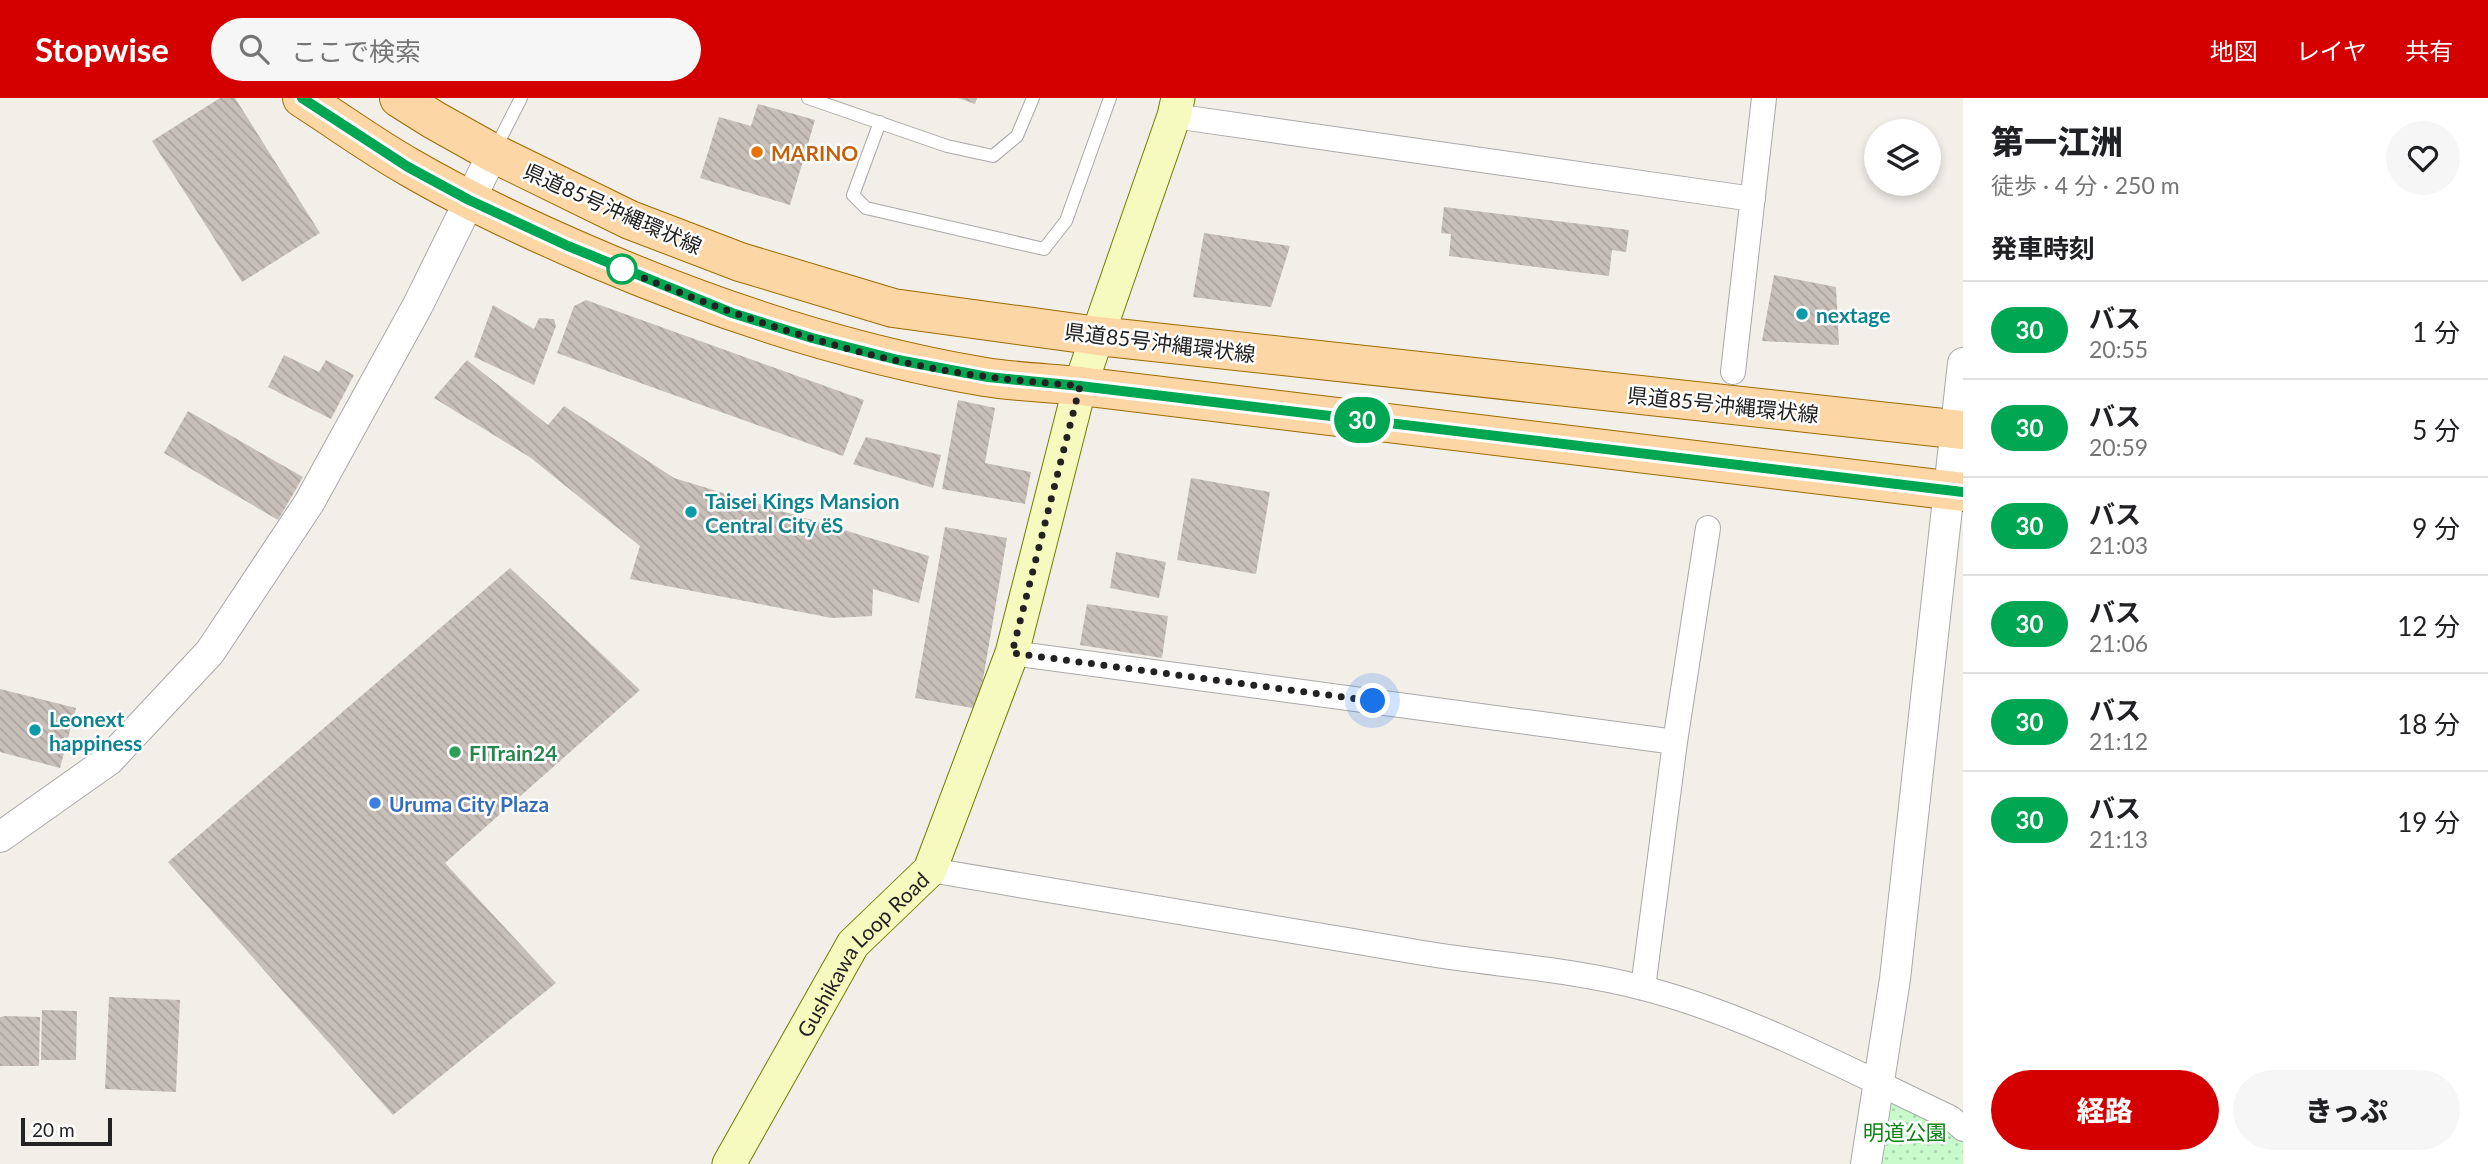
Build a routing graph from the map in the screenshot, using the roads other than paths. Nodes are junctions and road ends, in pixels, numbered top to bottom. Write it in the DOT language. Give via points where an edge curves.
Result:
graph roads {
  1 [pos="302,98"];
  2 [pos="399,98"];
  3 [pos="521,98"];
  4 [pos="808,98"];
  5 [pos="1033,98"];
  6 [pos="1110,98"];
  7 [pos="1764,98"];
  8 [pos="1176,107"];
  9 [pos="880,122"];
  10 [pos="493,153"];
  11 [pos="1754,199"];
  12 [pos="469,200"];
  13 [pos="1098,337"];
  14 [pos="1963,363"];
  15 [pos="1733,372"];
  16 [pos="1080,386"];
  17 [pos="1959,430"];
  18 [pos="1956,491"];
  19 [pos="1707,528"];
  20 [pos="1012,653"];
  21 [pos="1675,742"];
  22 [pos="0,836"];
  23 [pos="930,870"];
  24 [pos="1643,988"];
  25 [pos="1880,1084"];
  26 [pos="1963,1129"];
  27 [pos="729,1164"];
  28 [pos="1866,1164"];
  1 -- 12 [label="main road" via="408,167"];
  2 -- 10 [label="main road, 県道85号沖縄環状線"];
  3 -- 10 [label="lane"];
  4 -- 9 [label="lane"];
  5 -- 9 [label="lane" via="1017,136 993,156 947,146"];
  6 -- 9 [label="lane" via="1066,222 1044,249 866,208 853,195"];
  7 -- 11 [label="street"];
  8 -- 11 [label="street"];
  8 -- 13 [label="main road, Gushikawa Loop Road"];
  10 -- 12 [label="street"];
  10 -- 13 [label="main road, 県道85号沖縄環状線" via="630,220 740,262 893,308"];
  11 -- 15 [label="street"];
  12 -- 16 [label="main road" via="639,276 812,338 988,377"];
  12 -- 22 [label="street" via="418,305 309,503 210,652 109,760"];
  13 -- 16 [label="main road, Gushikawa Loop Road"];
  13 -- 17 [label="main road, 県道85号沖縄環状線"];
  14 -- 17 [label="street"];
  16 -- 18 [label="main road"];
  16 -- 20 [label="main road, Gushikawa Loop Road"];
  17 -- 18 [label="street"];
  18 -- 25 [label="street"];
  19 -- 21 [label="street"];
  20 -- 21 [label="street"];
  20 -- 23 [label="main road, Gushikawa Loop Road"];
  21 -- 24 [label="street"];
  23 -- 24 [label="street"];
  23 -- 27 [label="main road, Gushikawa Loop Road" via="853,944"];
  24 -- 25 [label="street" via="1737,1019"];
  25 -- 26 [label="street" via="1951,1118"];
  25 -- 28 [label="street"];
}
